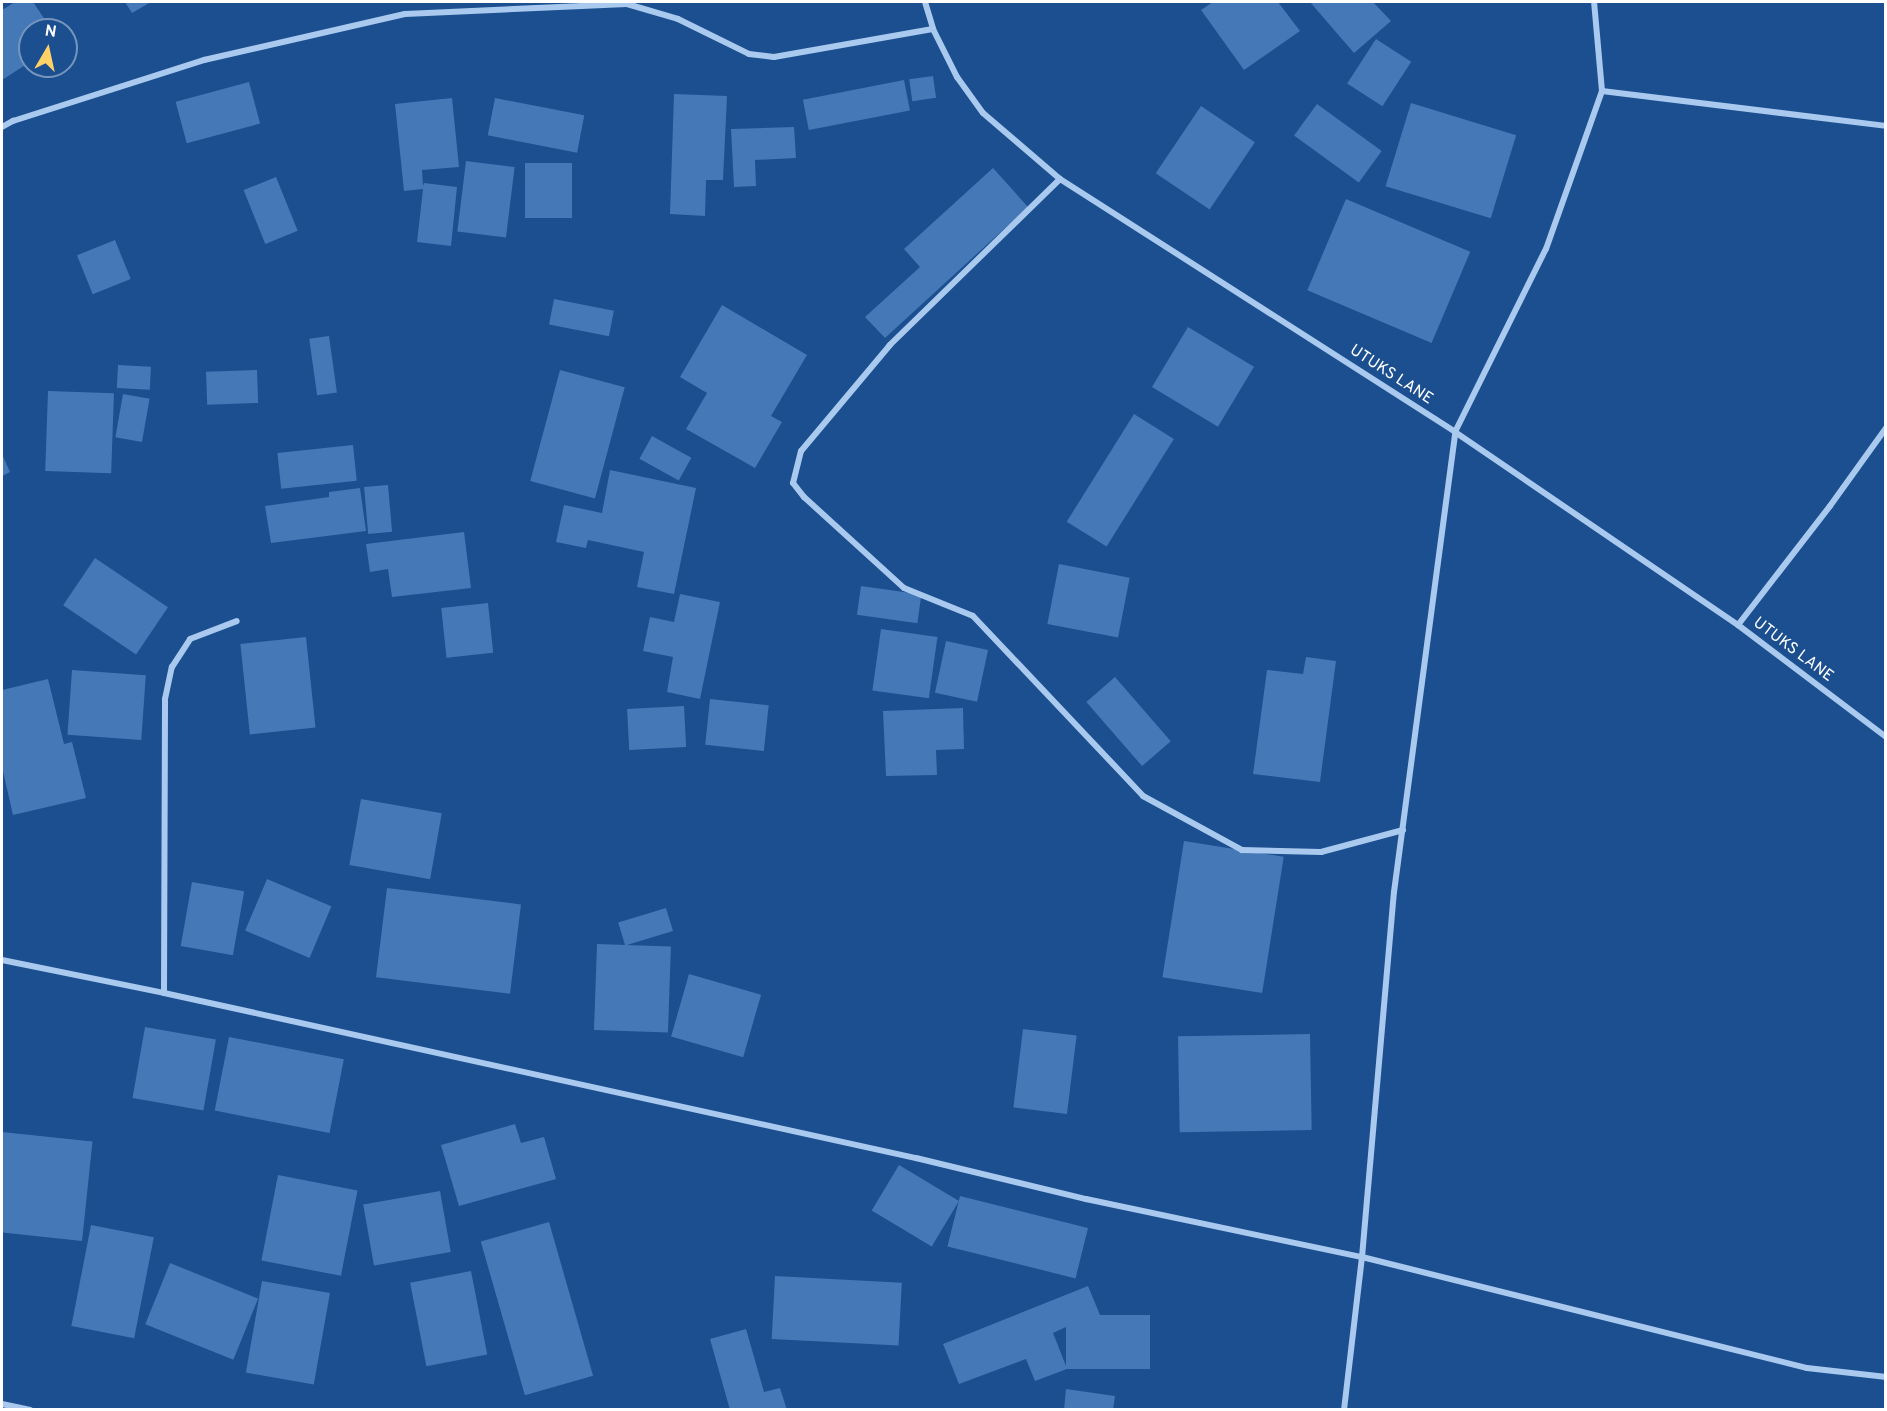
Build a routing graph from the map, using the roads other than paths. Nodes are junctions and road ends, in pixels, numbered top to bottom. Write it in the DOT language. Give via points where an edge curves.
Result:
graph roads {
  1 [pos="925,2"];
  2 [pos="1594,2"];
  3 [pos="933,29"];
  4 [pos="1602,91"];
  5 [pos="1886,126"];
  6 [pos="2,127"];
  7 [pos="1060,179"];
  8 [pos="1886,428"];
  9 [pos="1455,432"];
  10 [pos="237,621"];
  11 [pos="1738,625"];
  12 [pos="1886,737"];
  13 [pos="1403,830"];
  14 [pos="2,960"];
  15 [pos="164,993"];
  16 [pos="1362,1257"];
  17 [pos="1886,1377"];
  18 [pos="2,1404"];
  19 [pos="30,1410"];
  20 [pos="1344,1410"];
  1 -- 3 [label="street, UTUKS LANE"];
  2 -- 4 [label="street"];
  3 -- 6 [label="street" via="774,57 749,54 678,19 627,4 405,14 204,60"];
  3 -- 7 [label="street, UTUKS LANE" via="957,76 983,113"];
  4 -- 5 [label="street"];
  4 -- 9 [label="street" via="1546,249"];
  7 -- 9 [label="street, UTUKS LANE"];
  7 -- 13 [label="street" via="890,345 801,451 793,483 903,588 973,616 1143,796 1242,850 1321,852"];
  8 -- 11 [label="street"];
  9 -- 11 [label="street, UTUKS LANE"];
  9 -- 13 [label="street"];
  10 -- 15 [label="street" via="190,639 172,667 165,699"];
  11 -- 12 [label="street, UTUKS LANE"];
  13 -- 16 [label="street" via="1394,892"];
  14 -- 15 [label="street"];
  15 -- 16 [label="street"];
  16 -- 17 [label="street" via="1807,1368"];
  16 -- 20 [label="street"];
  18 -- 19 [label="street"];
}
